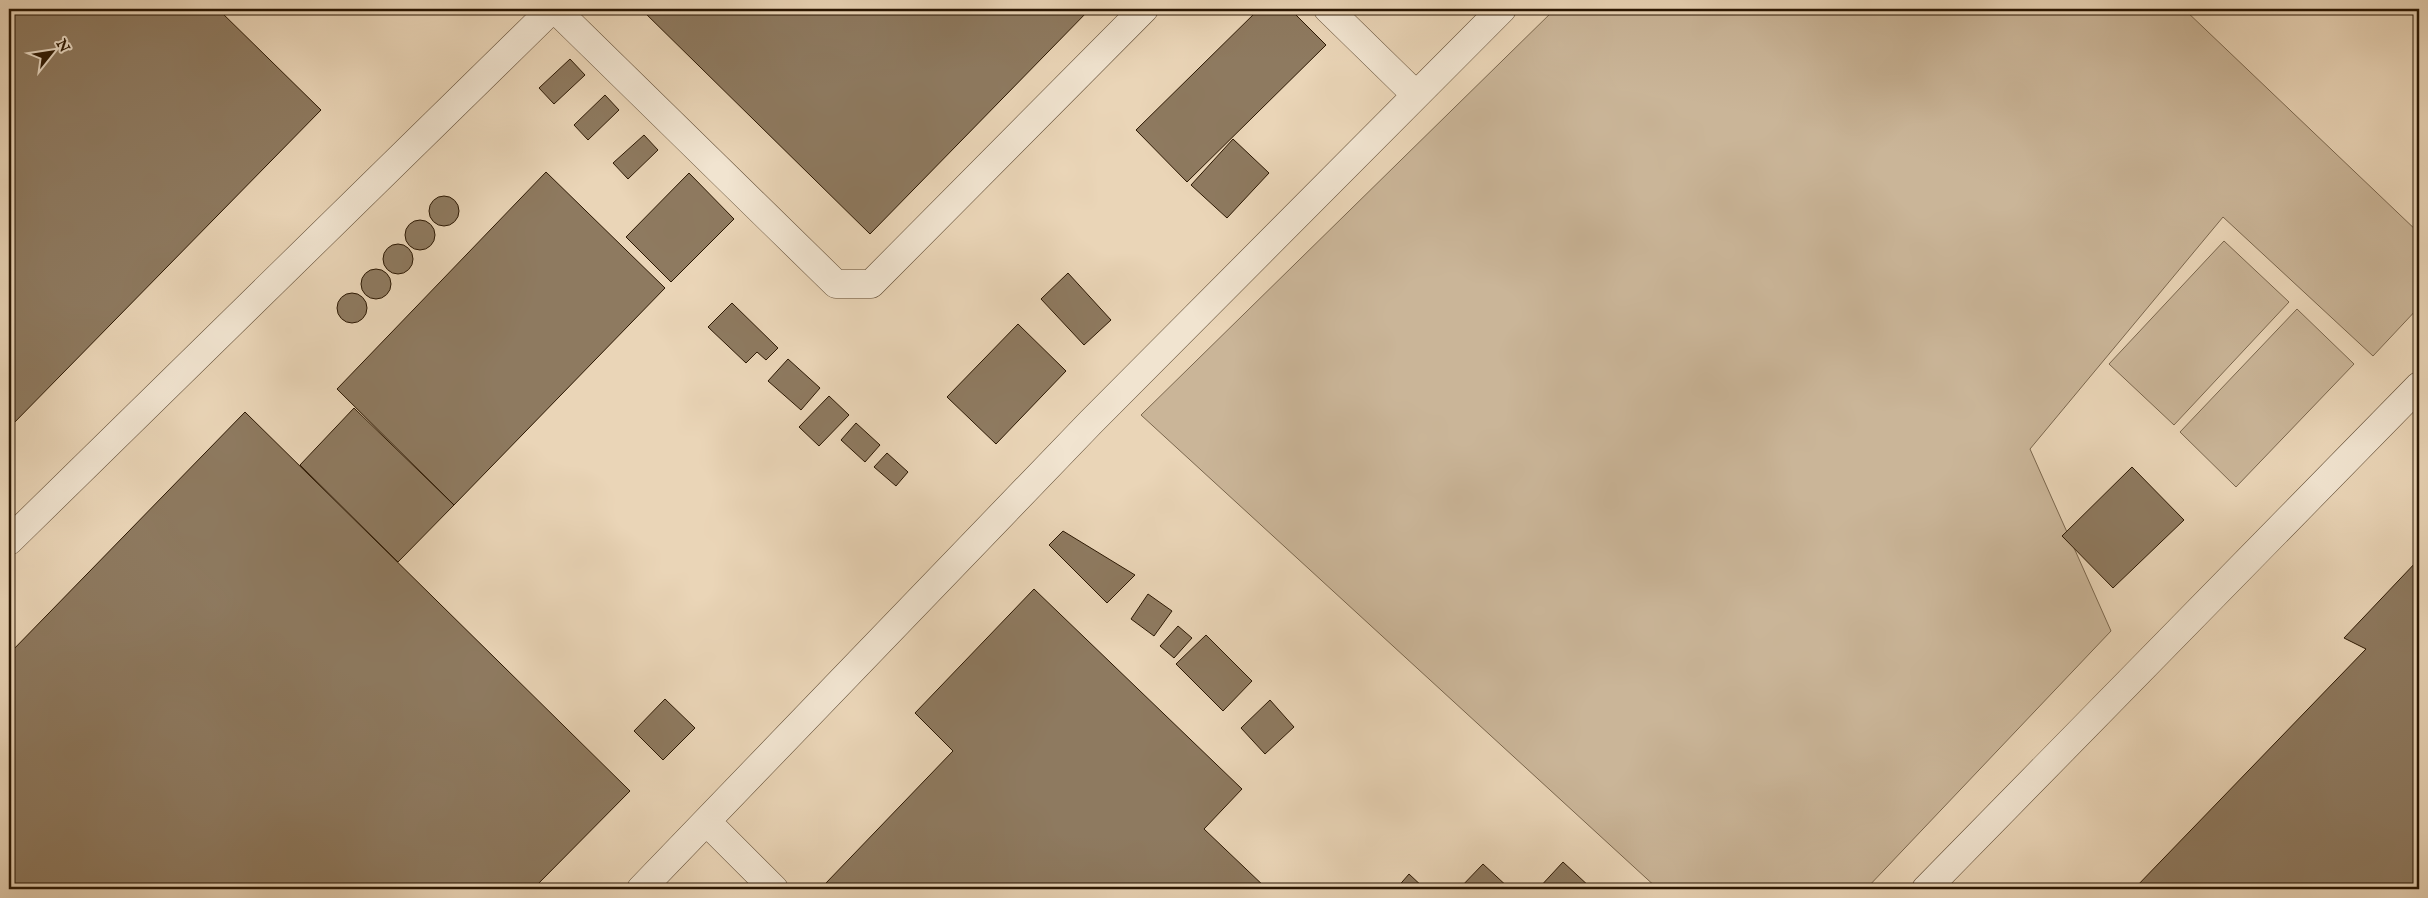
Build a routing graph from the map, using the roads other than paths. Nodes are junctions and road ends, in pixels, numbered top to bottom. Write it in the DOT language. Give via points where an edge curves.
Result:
graph roads {
  1 [pos="554,9"];
  2 [pos="1144,9"];
  3 [pos="1328,9"];
  4 [pos="1502,9"];
  5 [pos="1416,95"];
  6 [pos="2419,386"];
  7 [pos="9,541"];
  8 [pos="707,822"];
  9 [pos="642,889"];
  10 [pos="774,889"];
  11 [pos="1926,889"];
  1 -- 2 [label="lane" via="836,284 871,284"];
  1 -- 7 [label="lane"];
  3 -- 5 [label="lane"];
  4 -- 5 [label="lane"];
  5 -- 8 [label="lane" via="1090,422"];
  6 -- 11 [label="lane"];
  8 -- 9 [label="lane"];
  8 -- 10 [label="lane"];
}
